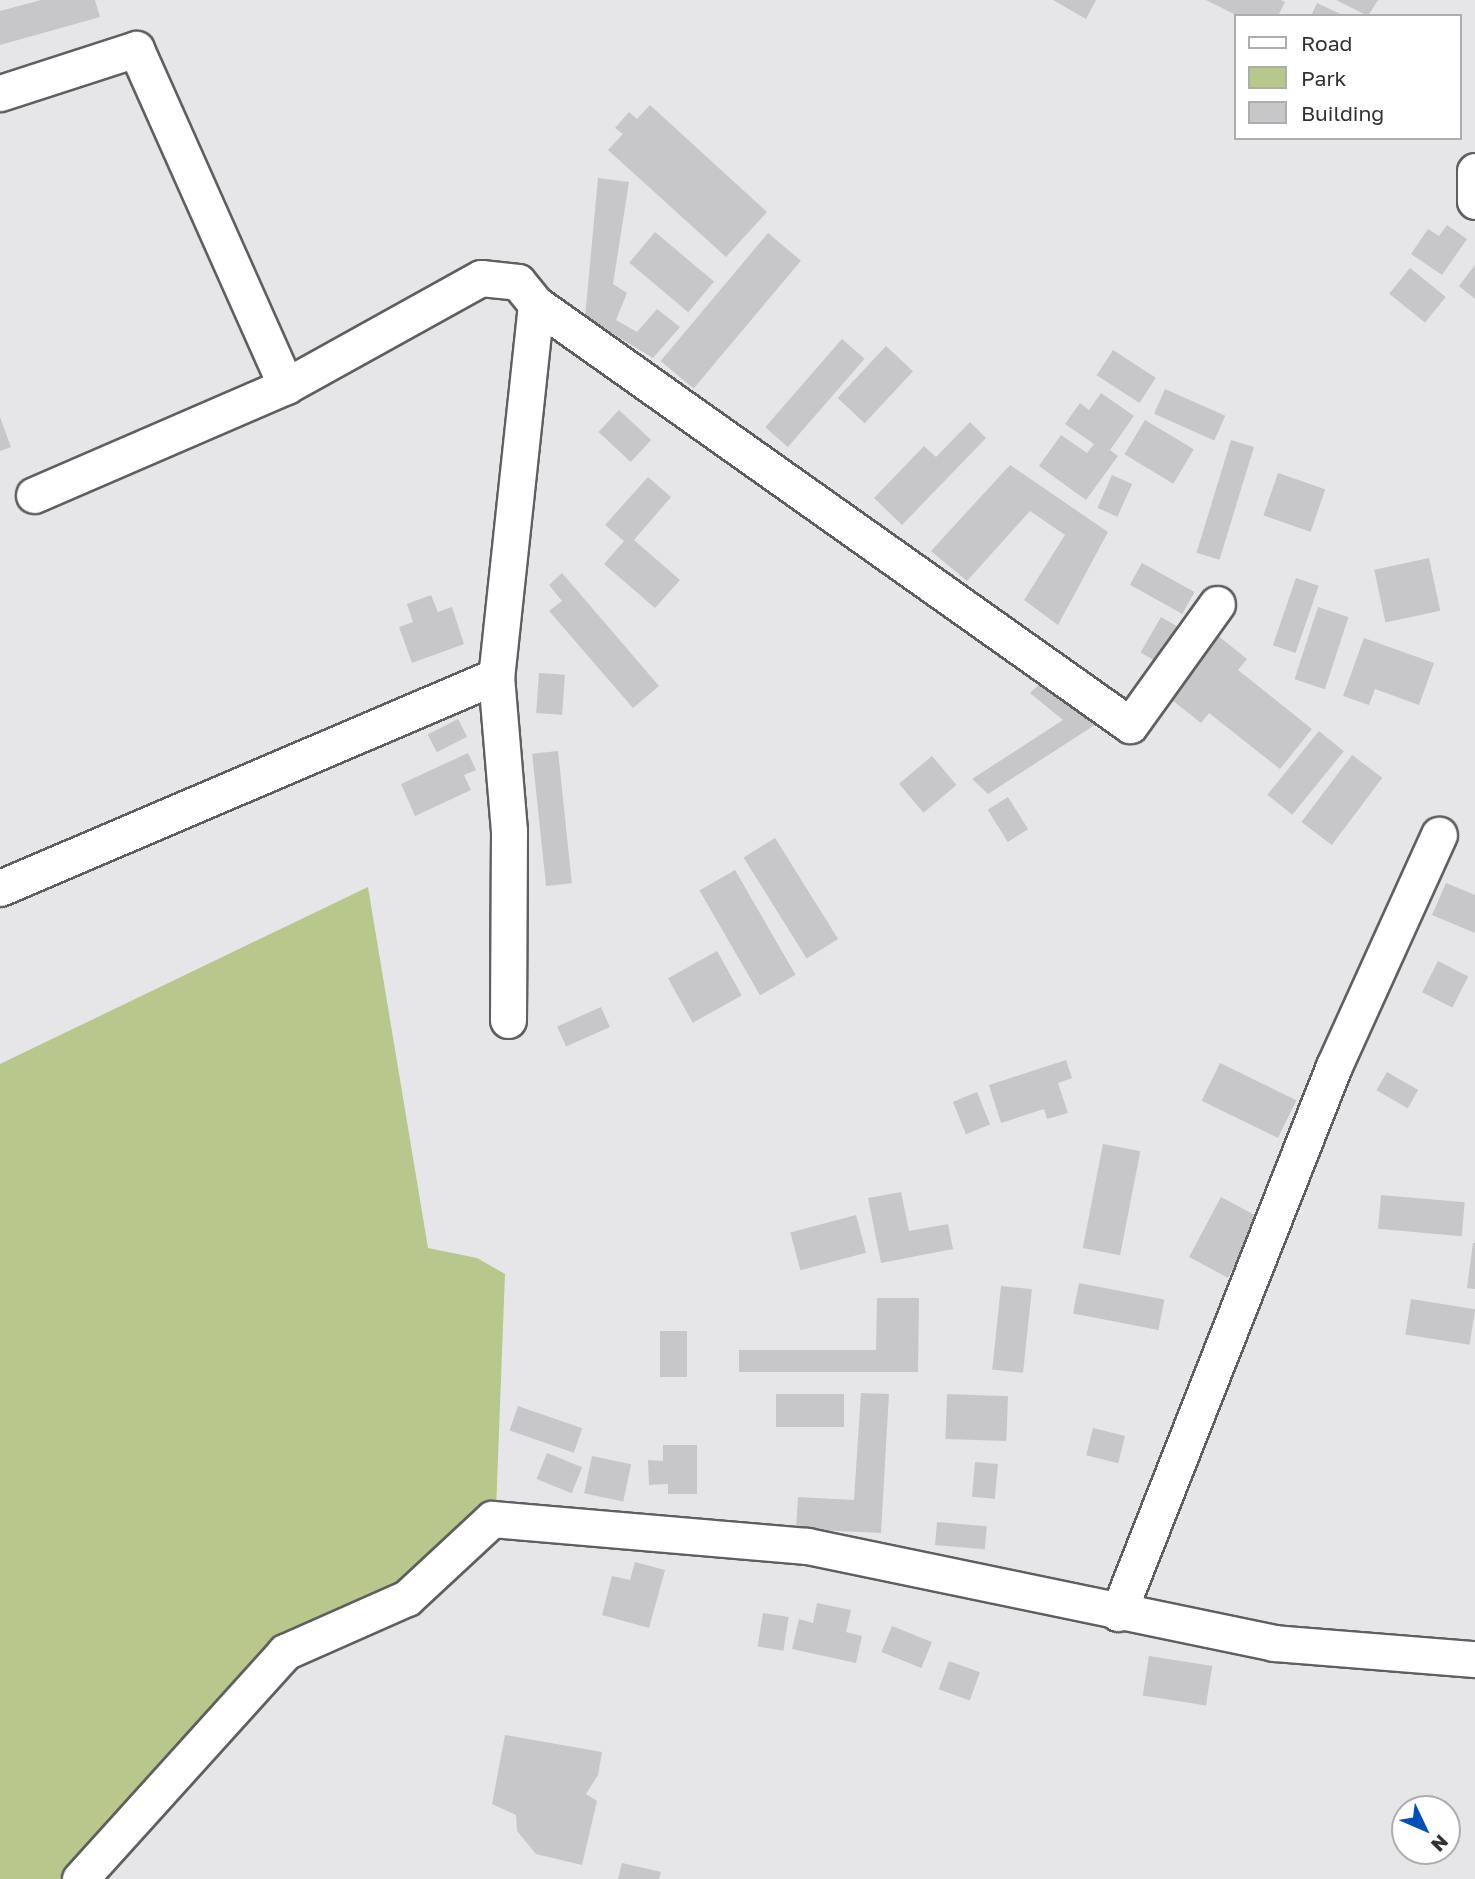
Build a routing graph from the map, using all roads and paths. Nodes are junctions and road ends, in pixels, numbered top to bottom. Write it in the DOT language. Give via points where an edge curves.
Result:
graph roads {
  1 [pos="0,93"];
  2 [pos="1475,171"];
  3 [pos="1475,201"];
  4 [pos="536,304"];
  5 [pos="286,386"];
  6 [pos="34,495"];
  7 [pos="1217,604"];
  8 [pos="496,677"];
  9 [pos="1439,835"];
  10 [pos="0,888"];
  11 [pos="508,1020"];
  12 [pos="1118,1613"];
  13 [pos="1475,1659"];
  14 [pos="80,1879"];
  1 -- 5 [label="street" via="136,49"];
  2 -- 3 [label="street"];
  4 -- 5 [label="street" via="518,282 481,278"];
  4 -- 7 [label="street" via="1130,724"];
  4 -- 8 [label="street"];
  5 -- 6 [label="street"];
  8 -- 10 [label="street"];
  8 -- 11 [label="street" via="509,831"];
  9 -- 12 [label="street" via="1334,1066"];
  12 -- 13 [label="street" via="1274,1643"];
  12 -- 14 [label="street" via="807,1546 492,1519 407,1598 285,1652"];
}
